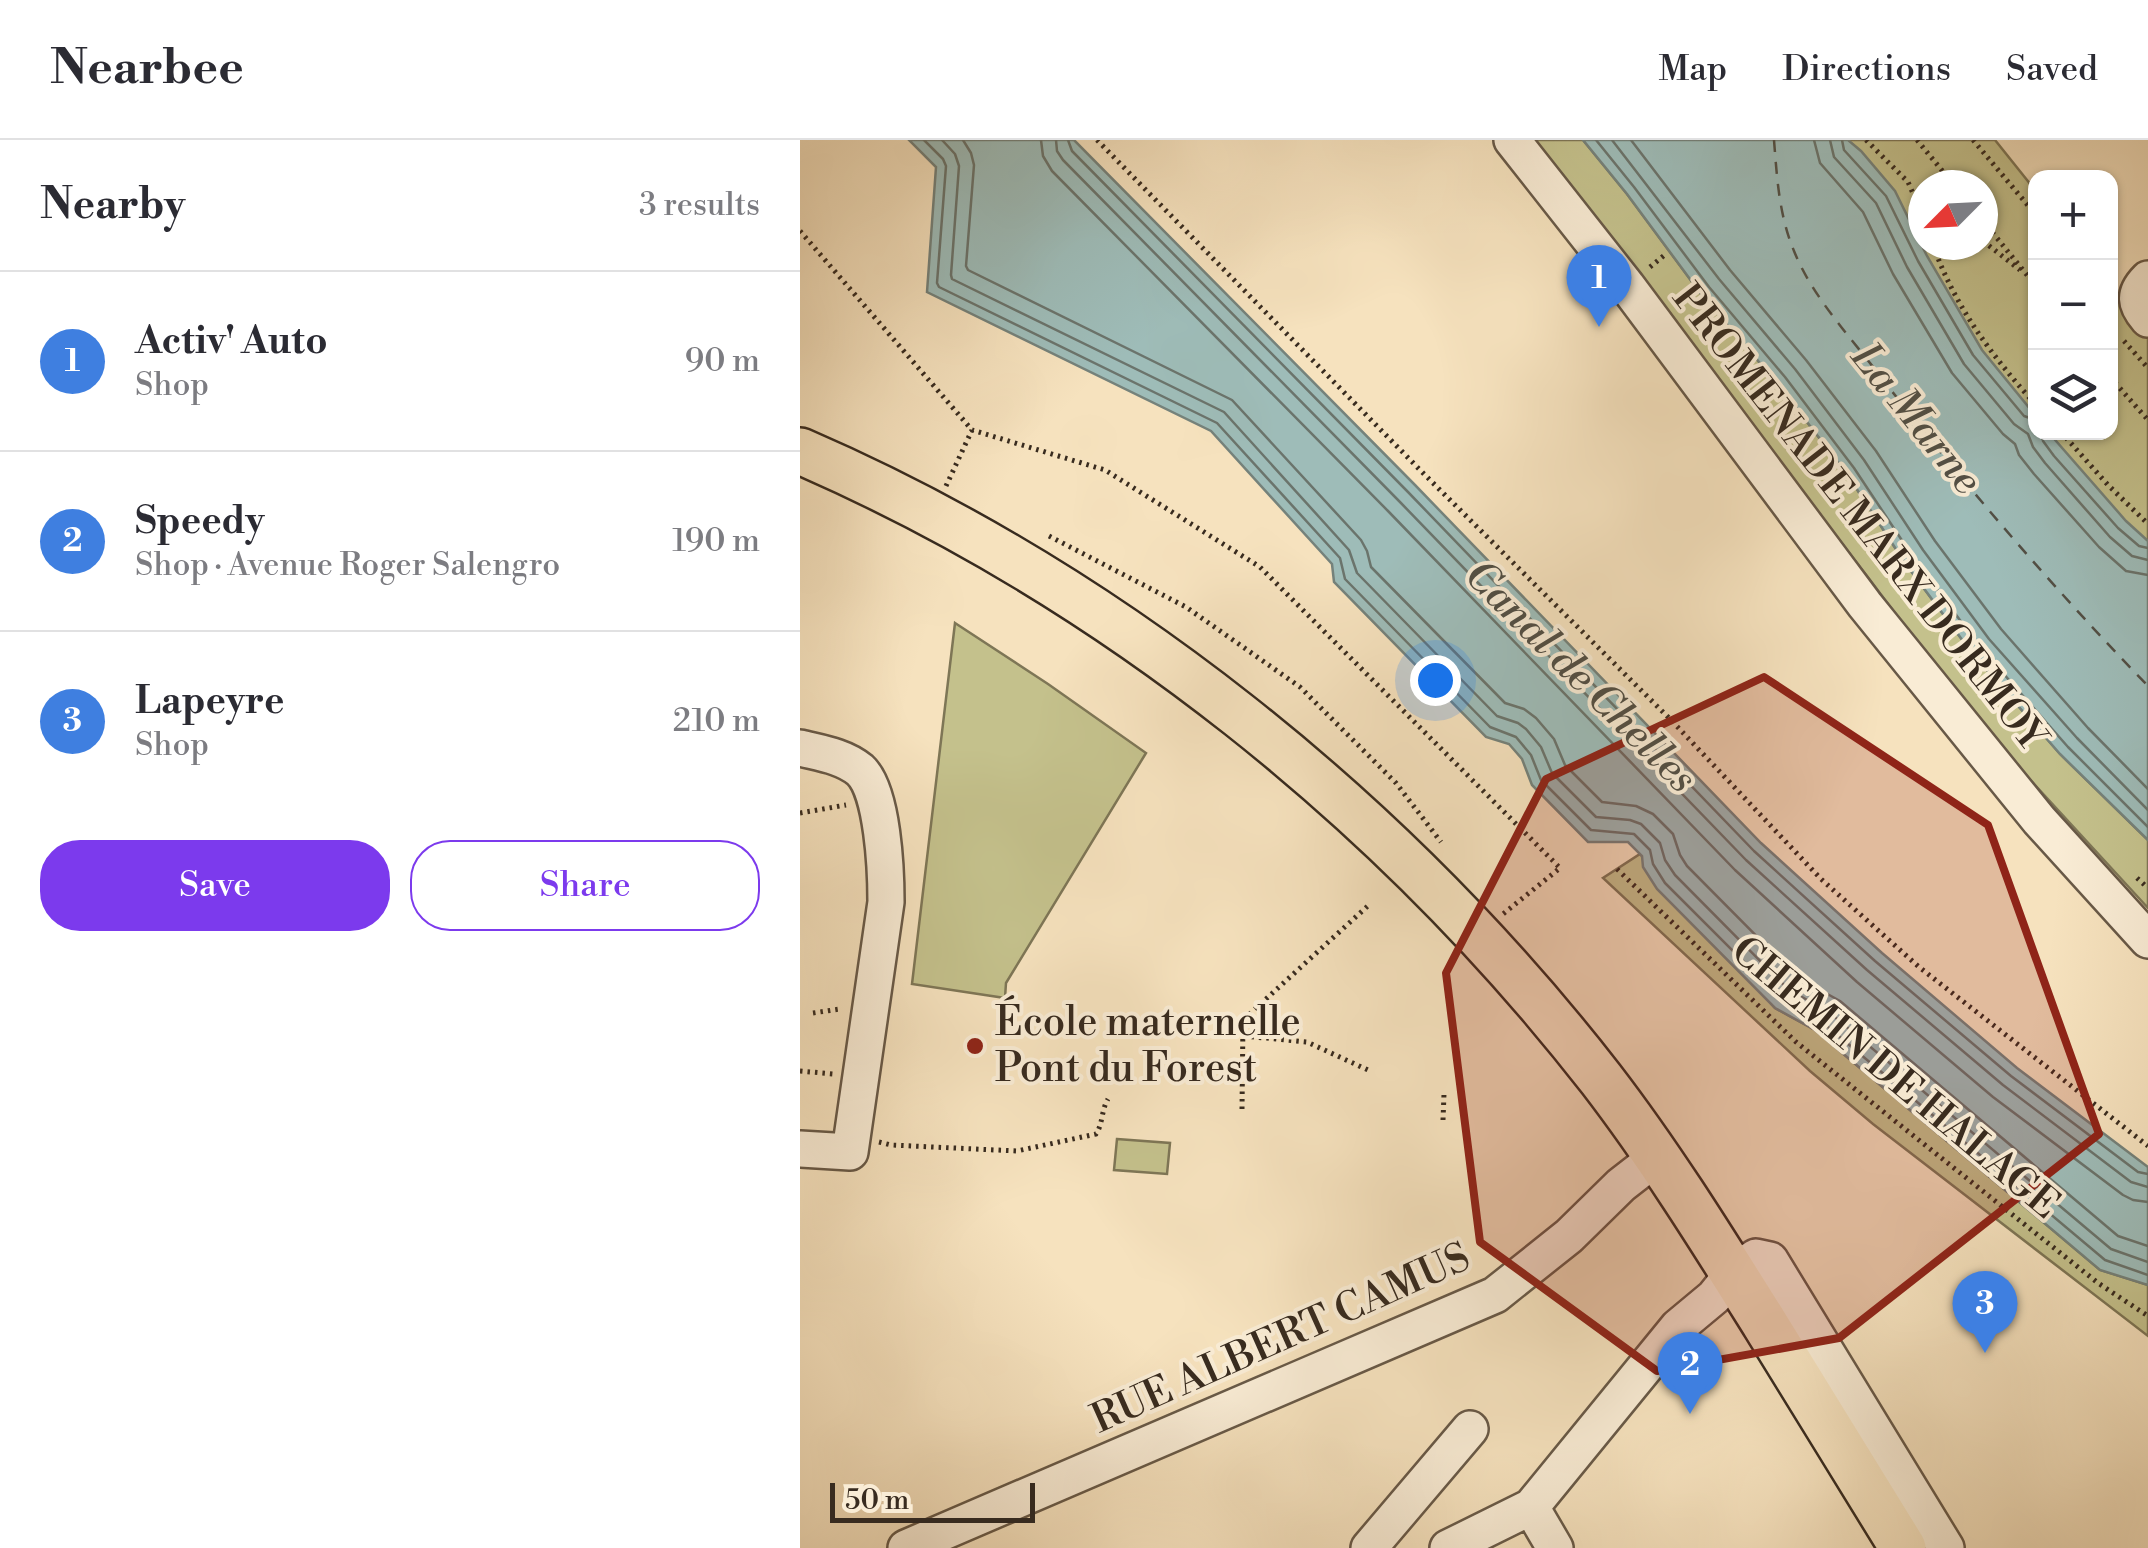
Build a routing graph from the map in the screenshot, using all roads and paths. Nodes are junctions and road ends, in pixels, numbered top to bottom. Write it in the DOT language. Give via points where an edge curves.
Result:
graph roads {
  1 [pos="1097,140"];
  2 [pos="1512,140"];
  3 [pos="1866,140"];
  4 [pos="1917,140"];
  5 [pos="1973,140"];
  6 [pos="1942,170"];
  7 [pos="1908,182"];
  8 [pos="2028,205"];
  9 [pos="800,230"];
  10 [pos="1998,240"];
  11 [pos="1998,253"];
  12 [pos="1940,260"];
  13 [pos="2028,277"];
  14 [pos="2028,277"];
  15 [pos="2118,386"];
  16 [pos="2028,396"];
  17 [pos="2148,420"];
  18 [pos="972,430"];
  19 [pos="2067,440"];
  20 [pos="800,451"];
  21 [pos="800,484"];
  22 [pos="946,484"];
  23 [pos="2148,524"];
  24 [pos="1052,538"];
  25 [pos="800,748"];
  26 [pos="876,800"];
  27 [pos="800,813"];
  28 [pos="1442,844"];
  29 [pos="1617,869"];
  30 [pos="1371,903"];
  31 [pos="1495,920"];
  32 [pos="2148,940"];
  33 [pos="1244,1036"];
  34 [pos="1368,1070"];
  35 [pos="1584,1081"];
  36 [pos="1444,1094"];
  37 [pos="1108,1099"];
  38 [pos="1242,1109"];
  39 [pos="1443,1120"];
  40 [pos="852,1135"];
  41 [pos="2148,1146"];
  42 [pos="800,1149"];
  43 [pos="1646,1166"];
  44 [pos="1724,1284"];
  45 [pos="2148,1316"];
  46 [pos="1470,1429"];
  47 [pos="1531,1507"];
  48 [pos="906,1548"];
  49 [pos="1369,1548"];
  50 [pos="1448,1548"];
  51 [pos="1555,1548"];
  52 [pos="1869,1548"];
  53 [pos="1903,1548"];
  54 [pos="1946,1548"];
  1 -- 41 [label="path" via="1672,720 1820,879 1919,967"];
  2 -- 32 [label="street, PROMENADE MARX DORMOY" via="1865,606 2039,820"];
  3 -- 7 [label="path"];
  4 -- 6 [label="path"];
  5 -- 8 [label="path"];
  9 -- 18 [label="path"];
  10 -- 13 [label="path"];
  11 -- 14 [label="path"];
  12 -- 16 [label="path" via="1964,314"];
  15 -- 17 [label="path"];
  18 -- 22 [label="path"];
  18 -- 31 [label="path" via="1105,470 1260,567 1560,868"];
  19 -- 23 [label="path"];
  20 -- 35 [label="main road" via="1004,555 1245,720 1413,868 1490,949"];
  21 -- 35 [label="main road" via="990,582 1208,727 1335,834"];
  24 -- 28 [label="path" via="1186,607 1300,687 1396,783"];
  25 -- 26 [label="street" via="862,772"];
  26 -- 27 [label="path"];
  26 -- 40 [label="street" via="886,902"];
  29 -- 45 [label="path, CHEMIN DE HALAGE" via="1796,1042"];
  30 -- 33 [label="path" via="1244,1020"];
  33 -- 34 [label="path" via="1307,1042"];
  33 -- 38 [label="path"];
  35 -- 43 [label="main road"];
  36 -- 39 [label="path"];
  37 -- 40 [label="path" via="1096,1134 1017,1148 891,1145"];
  40 -- 42 [label="street"];
  43 -- 44 [label="main road"];
  43 -- 48 [label="street, RUE ALBERT CAMUS" via="1495,1295"];
  44 -- 47 [label="street" via="1678,1327"];
  44 -- 52 [label="main road"];
  44 -- 53 [label="main road"];
  44 -- 54 [label="street" via="1756,1257 1770,1260"];
  46 -- 49 [label="street"];
  47 -- 50 [label="street"];
  47 -- 51 [label="street"];
}
